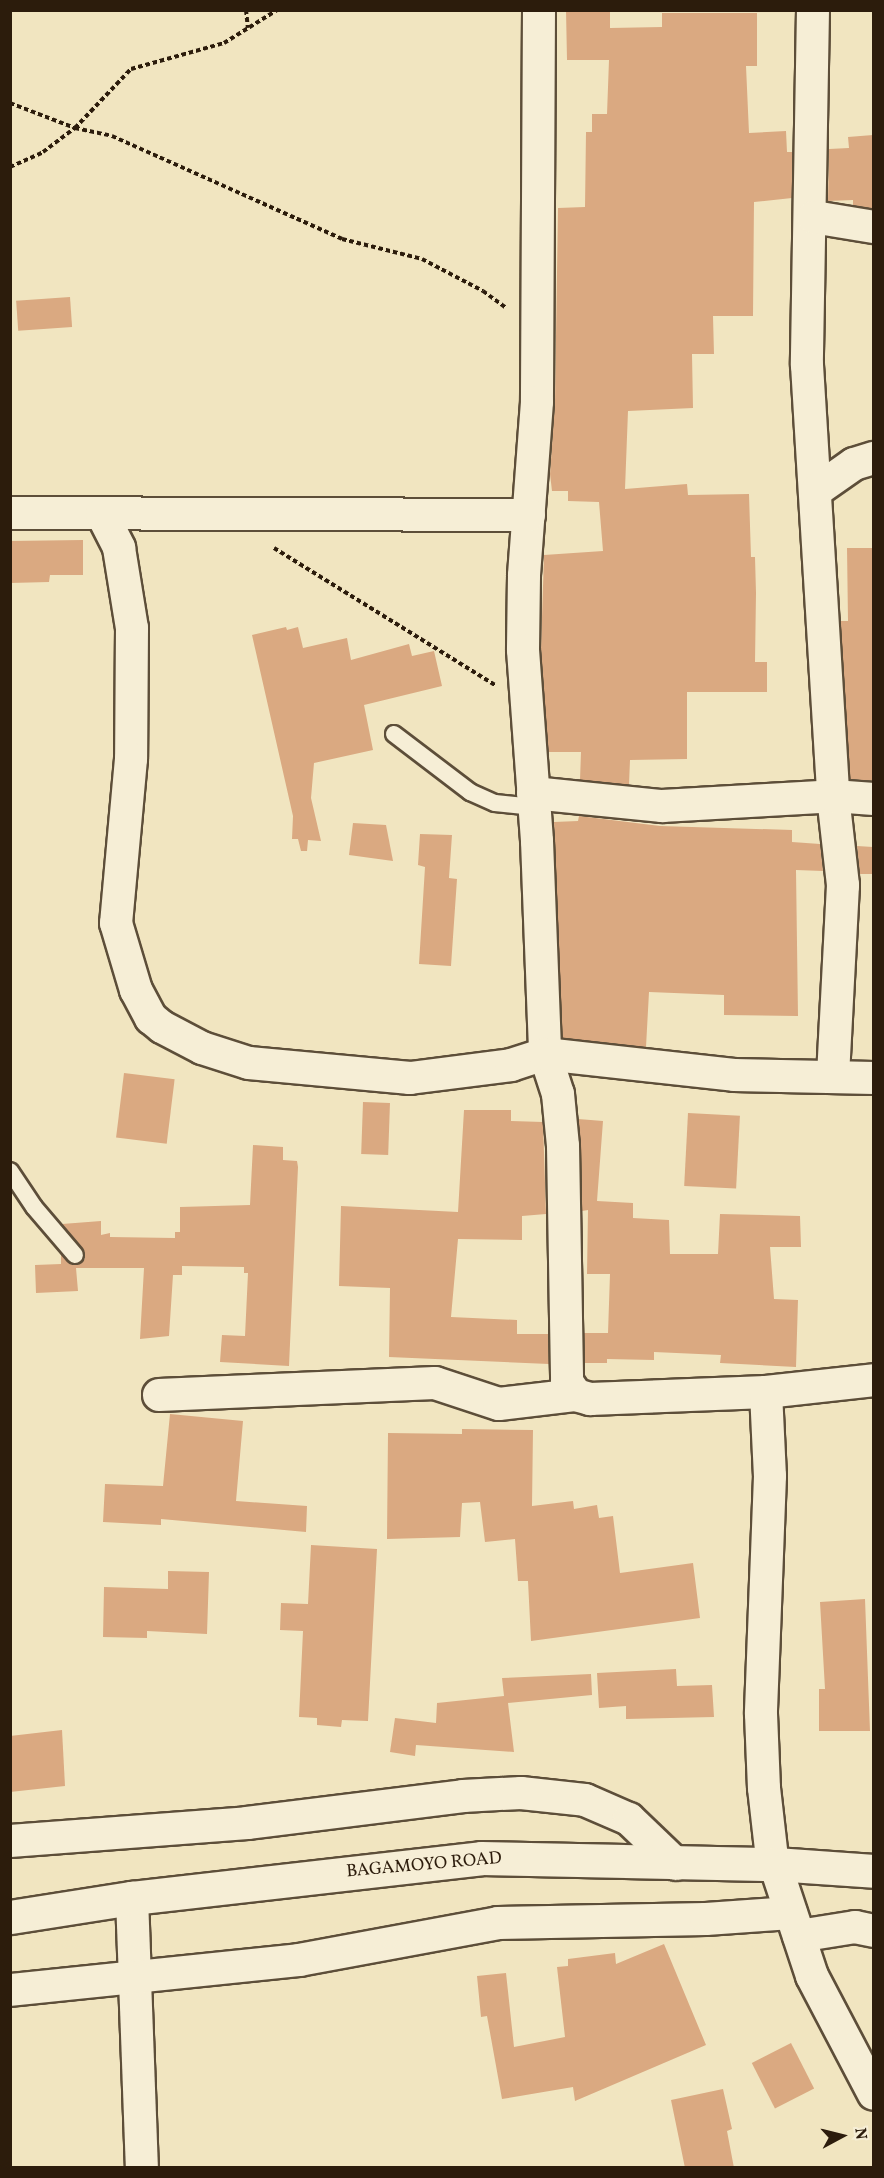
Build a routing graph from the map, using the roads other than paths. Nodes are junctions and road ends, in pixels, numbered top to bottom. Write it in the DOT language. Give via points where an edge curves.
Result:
graph roads {
  1 [pos="539,10"];
  2 [pos="813,10"];
  3 [pos="813,217"];
  4 [pos="873,227"];
  5 [pos="873,458"];
  6 [pos="818,490"];
  7 [pos="10,513"];
  8 [pos="102,514"];
  9 [pos="529,515"];
  10 [pos="394,734"];
  11 [pos="833,796"];
  12 [pos="873,799"];
  13 [pos="533,800"];
  14 [pos="545,1054"];
  15 [pos="833,1077"];
  16 [pos="873,1078"];
  17 [pos="10,1171"];
  18 [pos="75,1255"];
  19 [pos="873,1380"];
  20 [pos="766,1392"];
  21 [pos="159,1395"];
  22 [pos="576,1395"];
  23 [pos="10,1841"];
  24 [pos="676,1864"];
  25 [pos="774,1865"];
  26 [pos="873,1871"];
  27 [pos="132,1898"];
  28 [pos="10,1917"];
  29 [pos="795,1924"];
  30 [pos="873,1931"];
  31 [pos="133,1980"];
  32 [pos="10,1990"];
  33 [pos="873,2094"];
  34 [pos="142,2168"];
  1 -- 9 [label="street" via="537,402"];
  2 -- 3 [label="street"];
  3 -- 4 [label="street"];
  3 -- 6 [label="street" via="807,365"];
  5 -- 6 [label="street" via="854,464"];
  6 -- 11 [label="street"];
  7 -- 8 [label="street"];
  8 -- 9 [label="street"];
  8 -- 14 [label="street" via="119,548 132,627 131,759 117,923 136,990 151,1018 176,1036 249,1063 329,1072 410,1078 511,1065"];
  9 -- 13 [label="street" via="523,650"];
  10 -- 13 [label="lane" via="470,792 495,803"];
  11 -- 12 [label="street"];
  11 -- 13 [label="street" via="662,806"];
  11 -- 15 [label="street" via="843,885"];
  13 -- 14 [label="street"];
  14 -- 15 [label="street" via="734,1075"];
  14 -- 22 [label="street" via="558,1094 563,1146 567,1383"];
  15 -- 16 [label="street"];
  17 -- 18 [label="lane" via="34,1207"];
  19 -- 20 [label="street"];
  20 -- 22 [label="street" via="609,1399"];
  20 -- 25 [label="street" via="770,1476 761,1714 764,1788"];
  21 -- 22 [label="street" via="435,1383 499,1404"];
  23 -- 24 [label="street" via="247,1823 463,1796 521,1793 585,1800 629,1819"];
  24 -- 25 [label="main road, BAGAMOYO ROAD"];
  24 -- 27 [label="main road, BAGAMOYO ROAD" via="481,1858"];
  25 -- 26 [label="main road, BAGAMOYO ROAD"];
  25 -- 29 [label="street"];
  27 -- 28 [label="main road, BAGAMOYO ROAD"];
  27 -- 31 [label="street"];
  29 -- 30 [label="street"];
  29 -- 31 [label="street" via="706,1919 498,1923 299,1960"];
  29 -- 33 [label="street" via="812,1976"];
  31 -- 32 [label="street"];
  31 -- 34 [label="street"];
}
